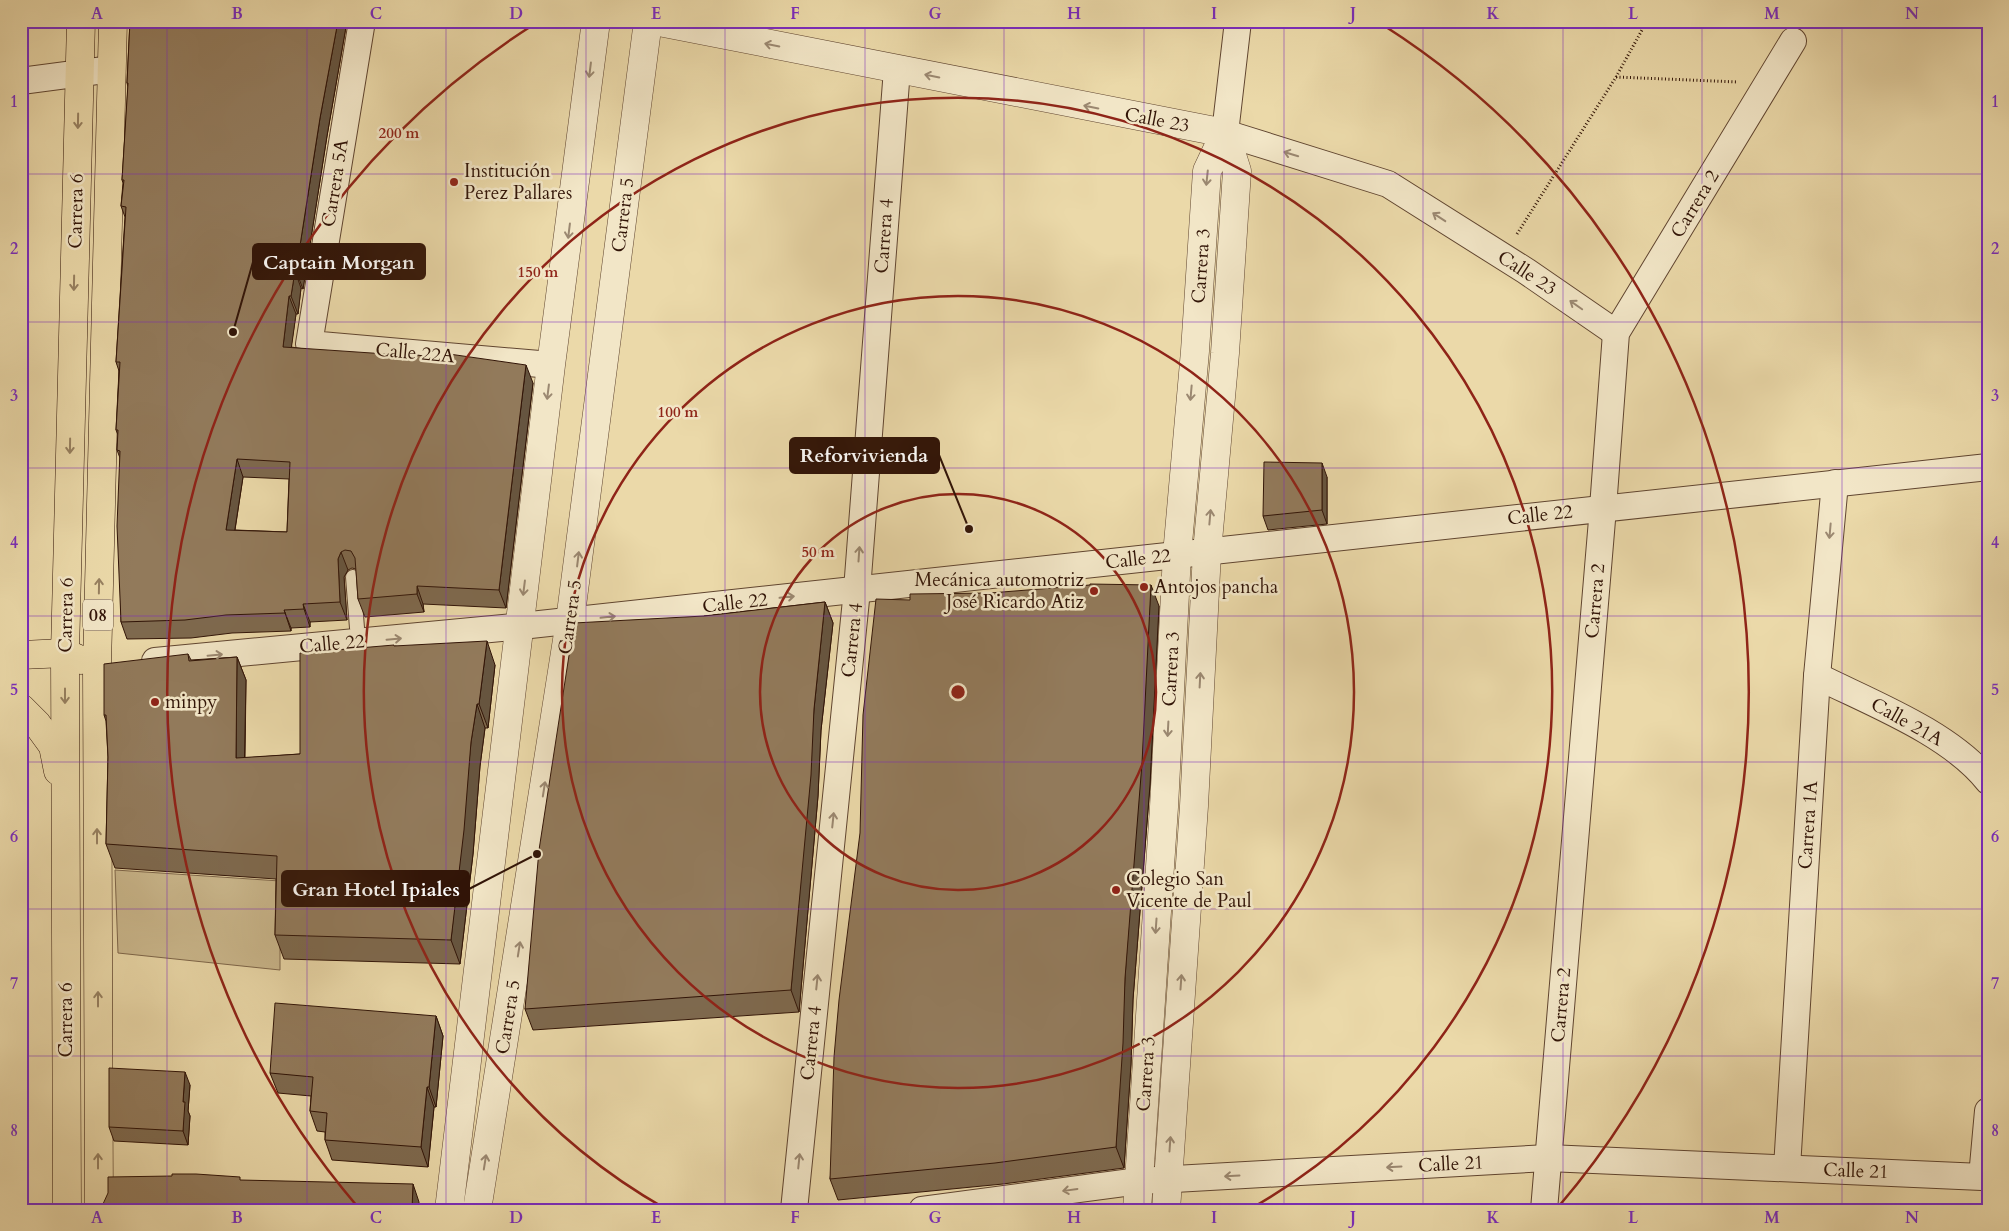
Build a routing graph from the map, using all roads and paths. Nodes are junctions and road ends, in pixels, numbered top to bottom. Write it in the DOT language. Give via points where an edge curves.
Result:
graph roads {
  1 [pos="81,21"];
  2 [pos="113,21"];
  3 [pos="362,21"];
  4 [pos="596,21"];
  5 [pos="648,21"];
  6 [pos="654,21"];
  7 [pos="1238,21"];
  8 [pos="1647,21"];
  9 [pos="1793,40"];
  10 [pos="112,69"];
  11 [pos="897,69"];
  12 [pos="80,72"];
  13 [pos="1616,77"];
  14 [pos="21,81"];
  15 [pos="1768,84"];
  16 [pos="1225,133"];
  17 [pos="1502,257"];
  18 [pos="1616,333"];
  19 [pos="309,344"];
  20 [pos="1195,351"];
  21 [pos="1225,353"];
  22 [pos="551,365"];
  23 [pos="1988,467"];
  24 [pos="1835,483"];
  25 [pos="1603,508"];
  26 [pos="1207,552"];
  27 [pos="1177,555"];
  28 [pos="353,577"];
  29 [pos="857,590"];
  30 [pos="570,621"];
  31 [pos="519,627"];
  32 [pos="357,628"];
  33 [pos="65,653"];
  34 [pos="21,655"];
  35 [pos="116,664"];
  36 [pos="1817,676"];
  37 [pos="21,708"];
  38 [pos="1988,781"];
  39 [pos="65,805"];
  40 [pos="1194,806"];
  41 [pos="1164,807"];
  42 [pos="1179,1012"];
  43 [pos="1150,1015"];
  44 [pos="1988,1111"];
  45 [pos="1548,1158"];
  46 [pos="1787,1168"];
  47 [pos="1168,1179"];
  48 [pos="1139,1180"];
  49 [pos="67,1210"];
  50 [pos="99,1210"];
  51 [pos="449,1210"];
  52 [pos="478,1210"];
  53 [pos="794,1210"];
  54 [pos="922,1210"];
  55 [pos="1137,1210"];
  56 [pos="1166,1210"];
  57 [pos="1544,1210"];
  1 -- 12 [label="main road, Carrera 6 / 08"];
  2 -- 10 [label="main road, Carrera 6 / 08"];
  3 -- 19 [label="street, Carrera 5A"];
  4 -- 22 [label="street, Carrera 5, one-way"];
  30 -- 5 [label="street, Carrera 5, one-way"];
  11 -- 6 [label="street, Calle 23, one-way"];
  7 -- 16 [label="street, Carrera 3"];
  8 -- 13 [label="path"];
  9 -- 15 [label="street, Carrera 2"];
  10 -- 12 [label="street"];
  35 -- 10 [label="main road, Carrera 6 / 08, one-way"];
  16 -- 11 [label="street, Calle 23, one-way"];
  29 -- 11 [label="street, Carrera 4, one-way"];
  12 -- 14 [label="street"];
  12 -- 33 [label="main road, Carrera 6 / 08, one-way"];
  13 -- 15 [label="path"];
  13 -- 17 [label="path"];
  15 -- 18 [label="street, Carrera 2"];
  17 -- 16 [label="street, Calle 23, one-way" via="1388,184"];
  16 -- 20 [label="street, Carrera 3, one-way" via="1207,171"];
  16 -- 21 [label="street, Carrera 3" via="1237,171"];
  18 -- 17 [label="street, Calle 23, one-way"];
  18 -- 25 [label="street, Carrera 2"];
  19 -- 22 [label="street, Calle 22A"];
  20 -- 21 [label="street"];
  20 -- 27 [label="street, Carrera 3, one-way"];
  26 -- 21 [label="street, Carrera 3, one-way"];
  22 -- 31 [label="street, Carrera 5, one-way"];
  23 -- 24 [label="street, Calle 22"];
  24 -- 25 [label="street, Calle 22"];
  24 -- 36 [label="street, Carrera 1A, one-way"];
  25 -- 26 [label="street, Calle 22"];
  25 -- 45 [label="street, Carrera 2"];
  26 -- 27 [label="street, Calle 22"];
  40 -- 26 [label="street, Carrera 3, one-way"];
  27 -- 29 [label="street, Calle 22"];
  27 -- 41 [label="street, Carrera 3, one-way"];
  28 -- 32 [label="lane"];
  30 -- 29 [label="street, Calle 22, one-way"];
  53 -- 29 [label="street, Carrera 4, one-way"];
  30 -- 31 [label="street, Calle 22"];
  52 -- 30 [label="street, Carrera 5, one-way"];
  35 -- 31 [label="street, Calle 22, one-way"];
  31 -- 51 [label="street, Carrera 5"];
  33 -- 34 [label="main road, Calle 22"];
  33 -- 35 [label="main road, Calle 22"];
  33 -- 39 [label="main road, Carrera 6 / 08, one-way"];
  50 -- 35 [label="main road, Carrera 6 / 08, one-way"];
  36 -- 38 [label="street, Calle 21A" via="1936,736 1978,768"];
  36 -- 46 [label="street, Carrera 1A"];
  37 -- 39 [label="main road" via="53,746"];
  39 -- 49 [label="main road, Carrera 6 / 08"];
  40 -- 41 [label="street"];
  42 -- 40 [label="street, Carrera 3, one-way"];
  41 -- 43 [label="street, Carrera 3, one-way"];
  42 -- 43 [label="street"];
  47 -- 42 [label="street, Carrera 3, one-way"];
  43 -- 48 [label="street, Carrera 3"];
  44 -- 46 [label="street, Calle 21" via="1982,1177"];
  45 -- 46 [label="street, Calle 21"];
  45 -- 47 [label="street, Calle 21, one-way"];
  45 -- 57 [label="street, Carrera 2"];
  47 -- 48 [label="street, Calle 21"];
  47 -- 56 [label="street, Carrera 3"];
  48 -- 54 [label="street, Calle 21, one-way"];
  48 -- 55 [label="street, Carrera 3"];
}
